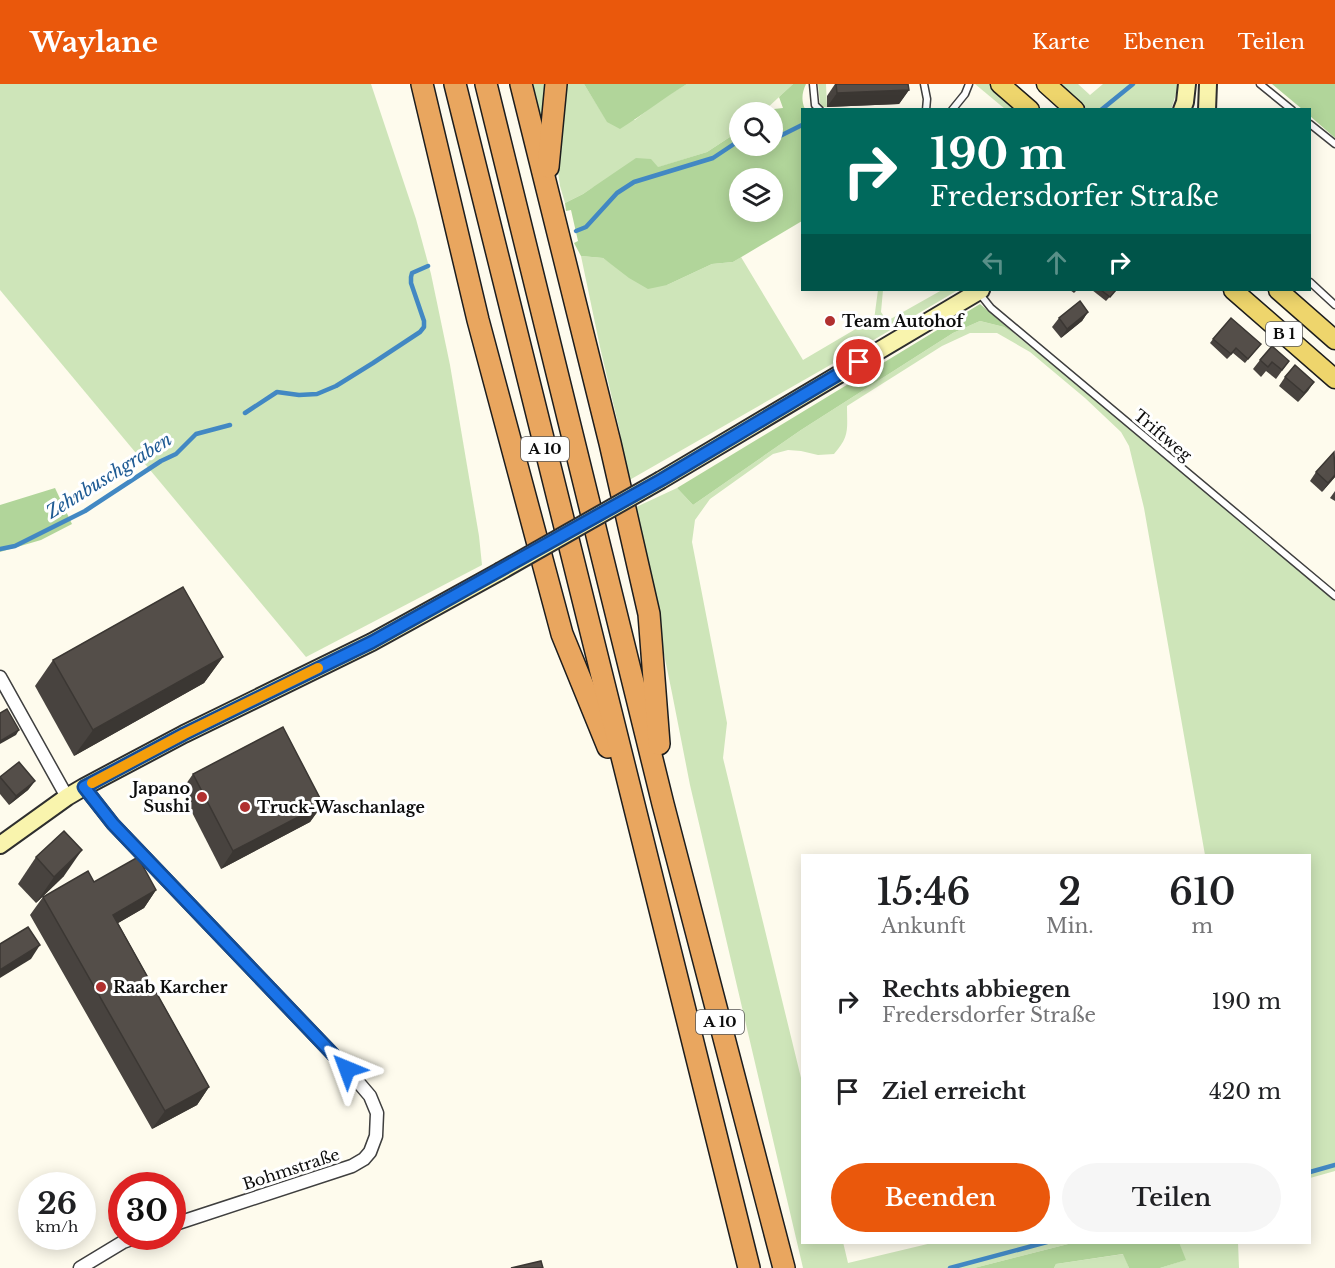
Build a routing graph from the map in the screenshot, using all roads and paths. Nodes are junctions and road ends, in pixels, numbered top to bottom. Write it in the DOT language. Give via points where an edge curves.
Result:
graph roads {
  1 [pos="422,84"];
  2 [pos="455,84"];
  3 [pos="486,84"];
  4 [pos="521,84"];
  5 [pos="556,84"];
  6 [pos="813,84"];
  7 [pos="924,84"];
  8 [pos="969,84"];
  9 [pos="1000,84"];
  10 [pos="1046,84"];
  11 [pos="1187,84"];
  12 [pos="1208,84"];
  13 [pos="1260,84"];
  14 [pos="818,108"];
  15 [pos="926,108"];
  16 [pos="955,108"];
  17 [pos="1028,108"];
  18 [pos="1073,108"];
  19 [pos="1183,108"];
  20 [pos="1207,108"];
  21 [pos="1290,108"];
  22 [pos="1311,125"];
  23 [pos="1335,144"];
  24 [pos="547,186"];
  25 [pos="1311,283"];
  26 [pos="978,291"];
  27 [pos="981,291"];
  28 [pos="1234,291"];
  29 [pos="1279,291"];
  30 [pos="1335,305"];
  31 [pos="1335,340"];
  32 [pos="1335,379"];
  33 [pos="1335,596"];
  34 [pos="0,677"];
  35 [pos="84,787"];
  36 [pos="67,797"];
  37 [pos="663,804"];
  38 [pos="636,814"];
  39 [pos="0,845"];
  40 [pos="186,1220"];
  41 [pos="110,1250"];
  42 [pos="80,1268"];
  43 [pos="749,1268"];
  44 [pos="784,1268"];
  1 -- 38 [label="highway" via="478,320 562,634"];
  2 -- 38 [label="highway, A 10"];
  3 -- 37 [label="highway, A 10"];
  4 -- 24 [label="highway"];
  5 -- 24 [label="highway"];
  6 -- 14 [label="lane"];
  7 -- 15 [label="lane"];
  8 -- 16 [label="lane"];
  9 -- 17 [label="main road"];
  10 -- 18 [label="main road"];
  11 -- 19 [label="street"];
  12 -- 20 [label="street"];
  13 -- 21 [label="lane"];
  22 -- 23 [label="lane"];
  24 -- 37 [label="highway" via="649,614"];
  25 -- 30 [label="lane"];
  26 -- 35 [label="street, bridge" via="499,572 372,642"];
  27 -- 33 [label="lane, Triftweg" via="991,308"];
  28 -- 32 [label="main road, B 1"];
  29 -- 31 [label="main road, B 1"];
  34 -- 36 [label="street"];
  35 -- 36 [label="street"];
  35 -- 40 [label="street, Bohmstraße" via="113,824 347,1069 377,1113 376,1136 364,1160"];
  36 -- 39 [label="street"];
  37 -- 44 [label="highway, A 10"];
  38 -- 43 [label="highway, A 10"];
  41 -- 42 [label="street"];
}
